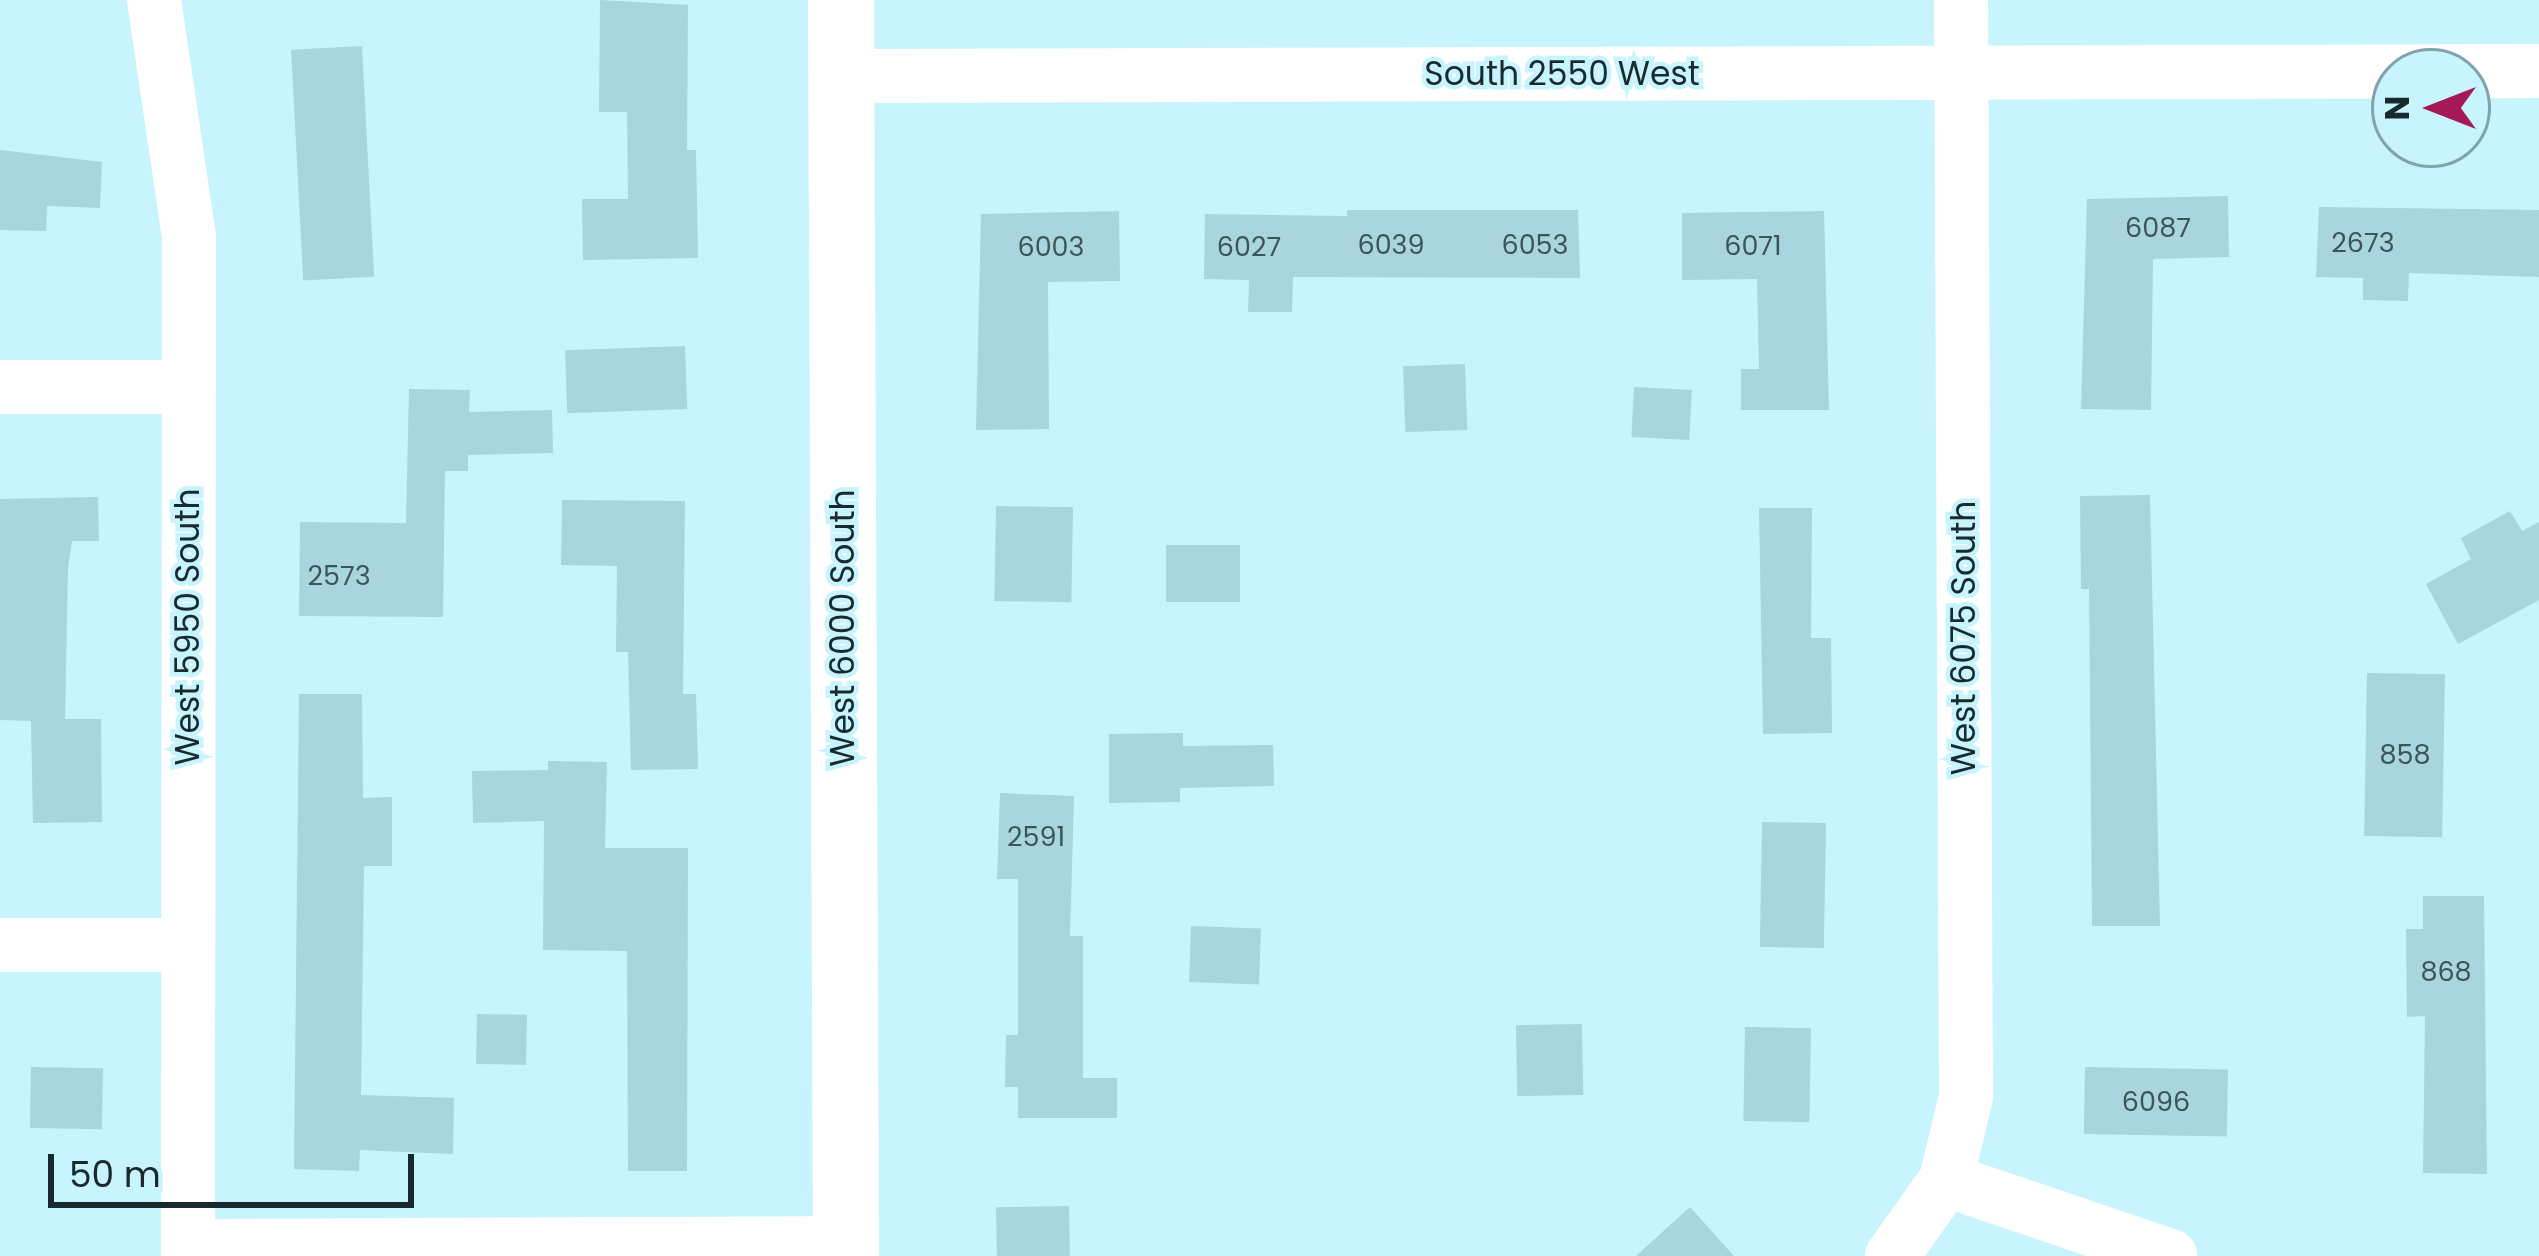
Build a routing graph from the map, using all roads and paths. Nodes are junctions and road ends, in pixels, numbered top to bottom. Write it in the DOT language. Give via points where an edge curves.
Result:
graph roads {
  1 [pos="154,0"];
  2 [pos="841,0"];
  3 [pos="1961,0"];
  4 [pos="2539,71"];
  5 [pos="1961,73"];
  6 [pos="840,76"];
  7 [pos="188,386"];
  8 [pos="0,387"];
  9 [pos="0,945"];
  10 [pos="188,945"];
  11 [pos="1946,1180"];
  12 [pos="846,1250"];
  13 [pos="188,1251"];
  14 [pos="1892,1256"];
  15 [pos="2171,1256"];
  1 -- 7 [label="street, West 5950 South" via="188,237"];
  2 -- 6 [label="street, West 6000 South"];
  3 -- 5 [label="street, West 6075 South"];
  4 -- 5 [label="street, South 2550 West"];
  5 -- 6 [label="street, South 2550 West"];
  5 -- 11 [label="street, West 6075 South" via="1966,1097"];
  6 -- 12 [label="street, West 6000 South"];
  7 -- 8 [label="street"];
  7 -- 10 [label="street, West 5950 South"];
  9 -- 10 [label="street"];
  10 -- 13 [label="street, West 5950 South"];
  11 -- 14 [label="street, West 6075 South"];
  11 -- 15 [label="street"];
  12 -- 13 [label="street"];
}
